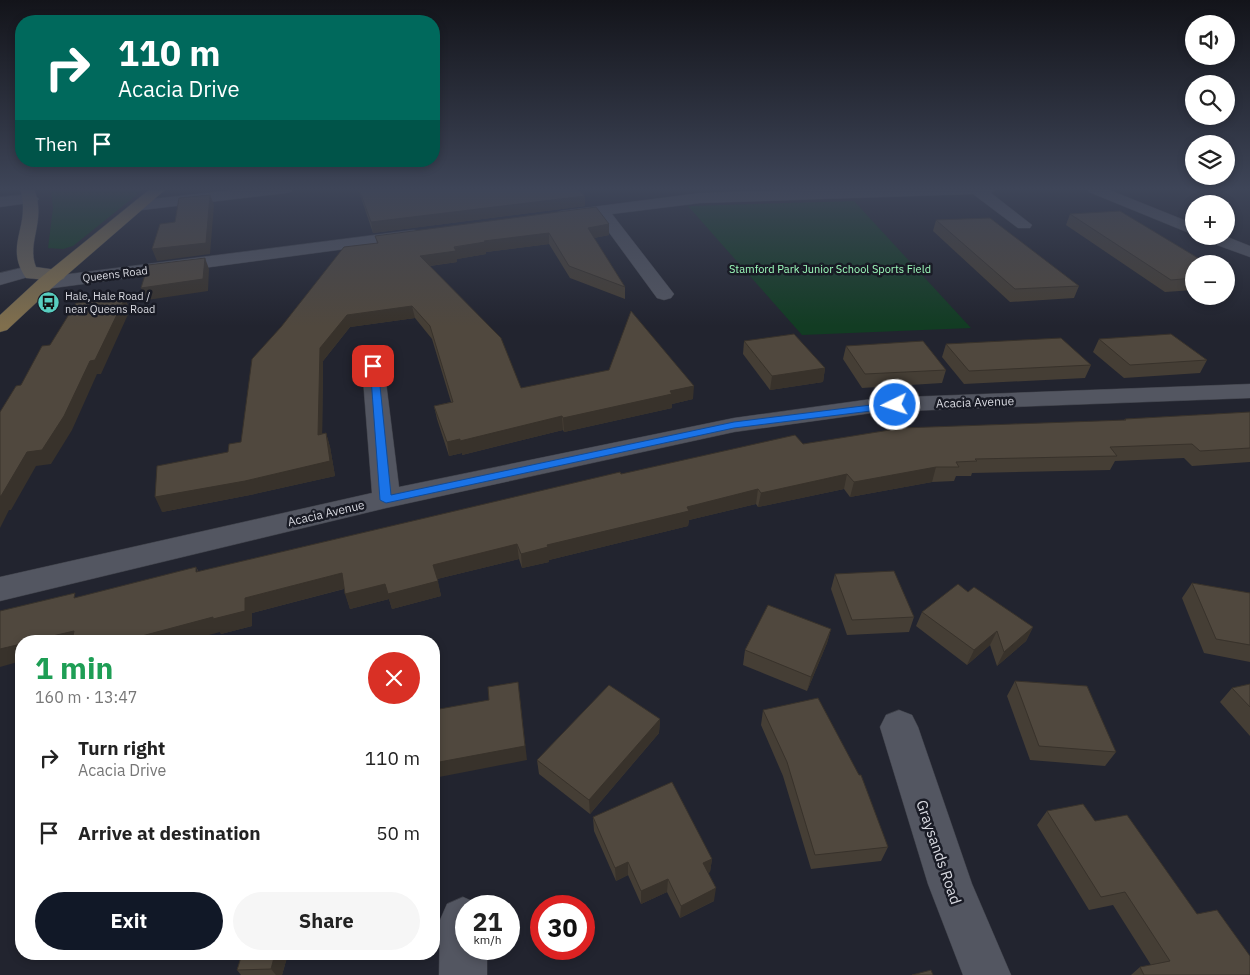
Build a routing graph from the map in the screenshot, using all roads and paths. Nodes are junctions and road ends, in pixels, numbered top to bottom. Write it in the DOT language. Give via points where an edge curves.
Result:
graph roads {
  1 [pos="28,234"];
  2 [pos="106,234"];
  3 [pos="421,234"];
  4 [pos="619,234"];
  5 [pos="1232,245"];
  6 [pos="1250,252"];
  7 [pos="29,270"];
  8 [pos="51,279"];
  9 [pos="0,280"];
  10 [pos="664,294"];
  11 [pos="0,326"];
  12 [pos="373,366"];
  13 [pos="1250,391"];
  14 [pos="386,500"];
  15 [pos="0,589"];
  16 [pos="899,727"];
  17 [pos="463,960"];
  18 [pos="463,975"];
  19 [pos="986,975"];
  1 -- 7 [label="main road" via="24,254"];
  2 -- 8 [label="main road"];
  3 -- 8 [label="street, Queens Road"];
  4 -- 10 [label="street"];
  5 -- 6 [label="street"];
  7 -- 8 [label="main road" via="32,274"];
  7 -- 9 [label="street"];
  8 -- 11 [label="main road"];
  12 -- 14 [label="street"];
  13 -- 14 [label="street, Acacia Avenue" via="879,406 734,425"];
  14 -- 15 [label="street, Acacia Avenue"];
  16 -- 19 [label="street, Graysands Road" via="950,889"];
  17 -- 18 [label="street"];
}
